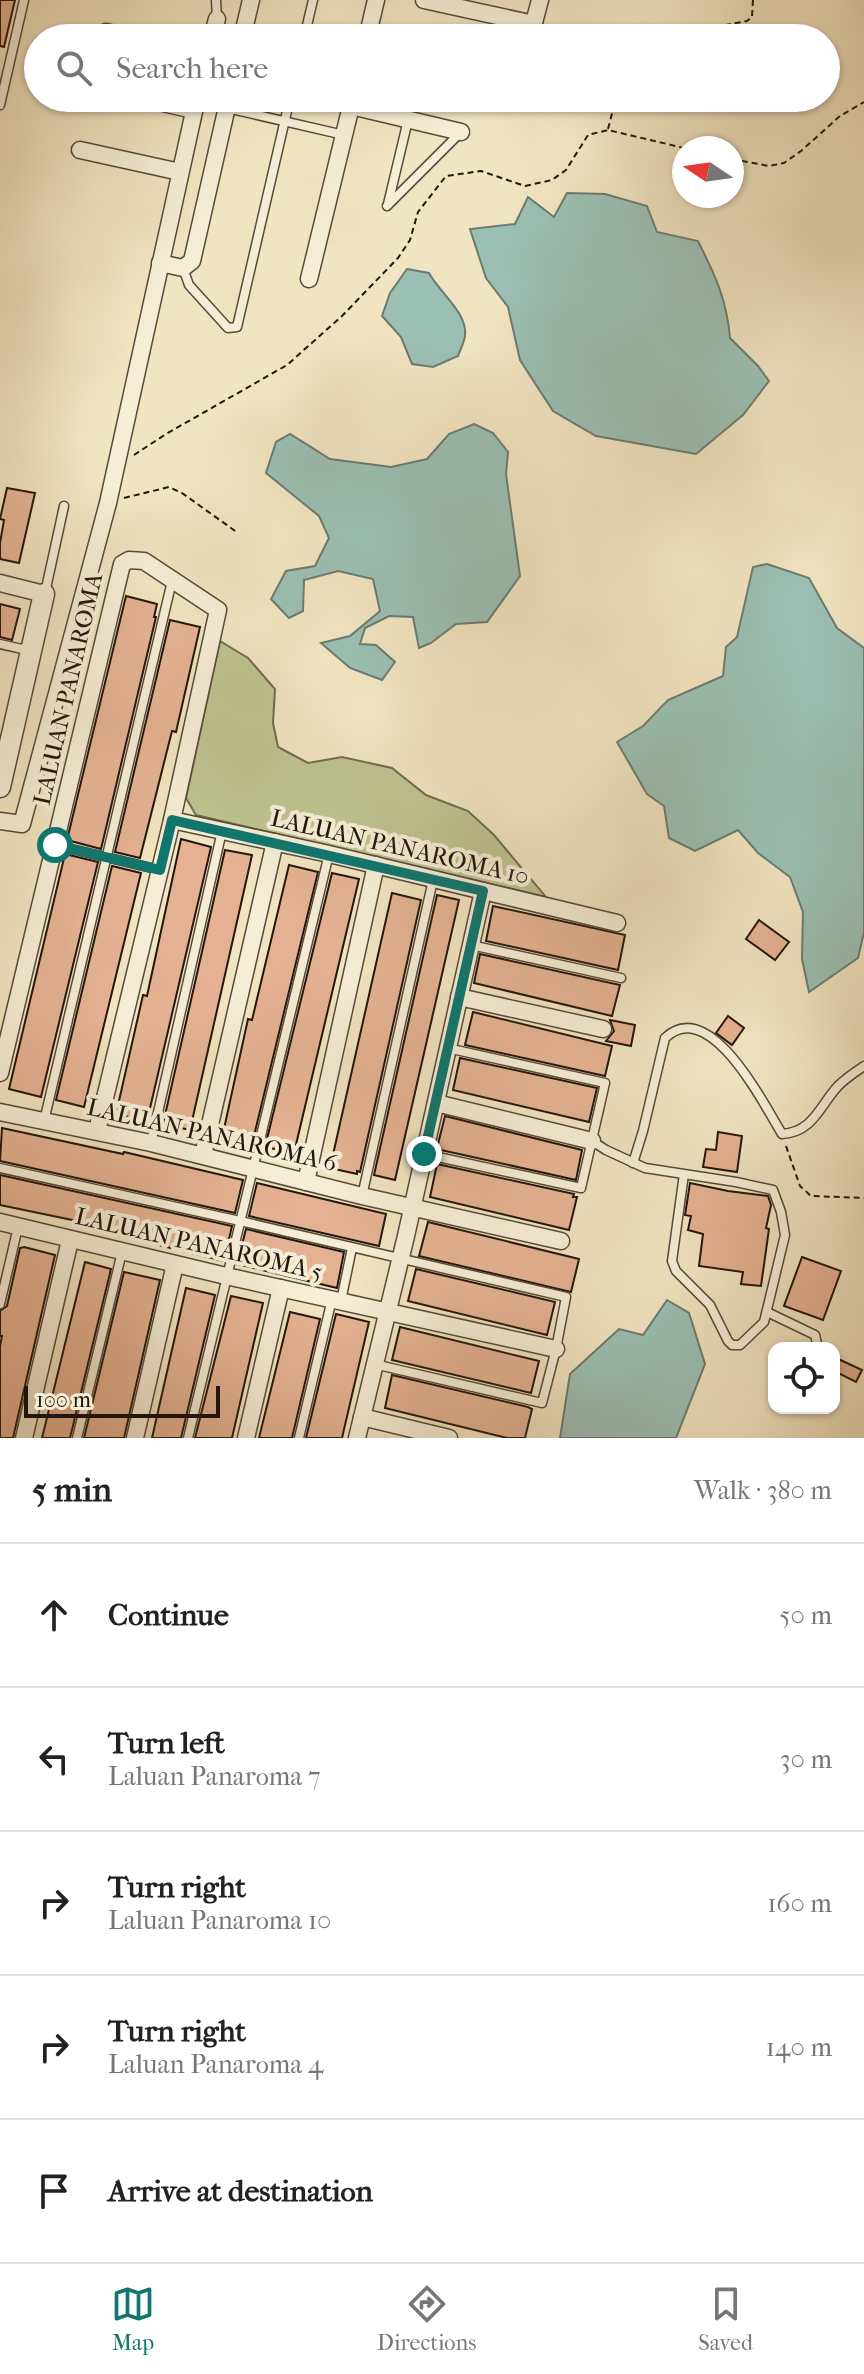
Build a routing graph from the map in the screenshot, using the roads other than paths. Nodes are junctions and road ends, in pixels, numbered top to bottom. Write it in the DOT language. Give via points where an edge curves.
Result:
graph roads {
  1 [pos="24,0"];
  2 [pos="216,0"];
  3 [pos="251,0"];
  4 [pos="313,0"];
  5 [pos="376,0"];
  6 [pos="424,0"];
  7 [pos="540,0"];
  8 [pos="217,19"];
  9 [pos="216,24"];
  10 [pos="245,24"];
  11 [pos="307,24"];
  12 [pos="370,24"];
  13 [pos="508,24"];
  14 [pos="534,24"];
  15 [pos="0,105"];
  16 [pos="194,112"];
  17 [pos="226,112"];
  18 [pos="255,112"];
  19 [pos="287,112"];
  20 [pos="350,112"];
  21 [pos="385,112"];
  22 [pos="408,119"];
  23 [pos="285,122"];
  24 [pos="461,132"];
  25 [pos="344,135"];
  26 [pos="80,150"];
  27 [pos="180,172"];
  28 [pos="160,263"];
  29 [pos="183,268"];
  30 [pos="309,279"];
  31 [pos="64,506"];
  32 [pos="172,579"];
  33 [pos="0,583"];
  34 [pos="44,594"];
  35 [pos="0,644"];
  36 [pos="31,652"];
  37 [pos="8,710"];
  38 [pos="0,787"];
  39 [pos="172,820"];
  40 [pos="0,821"];
  41 [pos="222,831"];
  42 [pos="275,842"];
  43 [pos="55,845"];
  44 [pos="329,854"];
  45 [pos="106,857"];
  46 [pos="376,865"];
  47 [pos="160,870"];
  48 [pos="433,880"];
  49 [pos="483,891"];
  50 [pos="617,923"];
  51 [pos="471,945"];
  52 [pos="621,978"];
  53 [pos="459,997"];
  54 [pos="603,1029"];
  55 [pos="447,1048"];
  56 [pos="864,1066"];
  57 [pos="0,1073"];
  58 [pos="436,1103"];
  59 [pos="0,1112"];
  60 [pos="44,1121"];
  61 [pos="97,1131"];
  62 [pos="592,1141"];
  63 [pos="151,1143"];
  64 [pos="424,1154"];
  65 [pos="203,1155"];
  66 [pos="633,1163"];
  67 [pos="0,1168"];
  68 [pos="252,1168"];
  69 [pos="684,1174"];
  70 [pos="306,1182"];
  71 [pos="362,1196"];
  72 [pos="412,1206"];
  73 [pos="240,1221"];
  74 [pos="0,1222"];
  75 [pos="18,1227"];
  76 [pos="70,1240"];
  77 [pos="561,1241"];
  78 [pos="352,1248"];
  79 [pos="122,1252"];
  80 [pos="399,1259"];
  81 [pos="175,1264"];
  82 [pos="226,1276"];
  83 [pos="281,1288"];
  84 [pos="337,1300"];
  85 [pos="0,1304"];
  86 [pos="387,1310"];
  87 [pos="767,1312"];
  88 [pos="817,1342"];
  89 [pos="556,1349"];
  90 [pos="374,1364"];
  91 [pos="362,1417"];
  92 [pos="24,1438"];
  93 [pos="77,1438"];
  94 [pos="135,1438"];
  95 [pos="188,1438"];
  96 [pos="246,1438"];
  97 [pos="299,1438"];
  98 [pos="357,1438"];
  99 [pos="449,1438"];
  1 -- 15 [label="lane"];
  2 -- 8 [label="lane"];
  3 -- 10 [label="street"];
  4 -- 11 [label="lane"];
  5 -- 12 [label="street"];
  6 -- 13 [label="street"];
  7 -- 14 [label="street"];
  8 -- 9 [label="street"];
  16 -- 27 [label="street"];
  17 -- 29 [label="street" via="192,261"];
  18 -- 23 [label="lane"];
  19 -- 23 [label="lane"];
  20 -- 25 [label="street"];
  21 -- 22 [label="street"];
  22 -- 24 [label="street"];
  22 -- 24 [label="lane" via="387,206"];
  23 -- 25 [label="lane"];
  23 -- 29 [label="lane" via="237,327 228,328 218,318 189,285"];
  25 -- 30 [label="street"];
  26 -- 27 [label="street"];
  27 -- 28 [label="street"];
  28 -- 29 [label="street"];
  28 -- 40 [label="street" via="108,503 22,824"];
  31 -- 34 [label="lane"];
  32 -- 39 [label="street, LALUAN PANAROMA" via="218,610"];
  32 -- 43 [label="street, LALUAN PANAROMA" via="144,561 122,564"];
  32 -- 45 [label="lane"];
  33 -- 34 [label="street"];
  34 -- 36 [label="street"];
  35 -- 36 [label="lane"];
  36 -- 37 [label="street"];
  37 -- 38 [label="street"];
  39 -- 41 [label="street, LALUAN PANAROMA 10"];
  39 -- 47 [label="street"];
  41 -- 42 [label="street, LALUAN PANAROMA 10"];
  41 -- 63 [label="lane"];
  42 -- 44 [label="street, LALUAN PANAROMA 10"];
  42 -- 65 [label="street"];
  43 -- 45 [label="lane"];
  43 -- 57 [label="street, LALUAN PANAROMA"];
  44 -- 46 [label="street, LALUAN PANAROMA 10"];
  44 -- 68 [label="lane"];
  45 -- 47 [label="lane"];
  45 -- 60 [label="lane"];
  46 -- 48 [label="street, LALUAN PANAROMA 10"];
  46 -- 70 [label="street"];
  47 -- 61 [label="street"];
  48 -- 49 [label="street, LALUAN PANAROMA 10"];
  48 -- 71 [label="lane"];
  49 -- 50 [label="street, LALUAN PANAROMA 10"];
  49 -- 51 [label="street"];
  51 -- 52 [label="lane"];
  51 -- 53 [label="street"];
  53 -- 54 [label="street"];
  53 -- 55 [label="street"];
  55 -- 58 [label="street"];
  55 -- 62 [label="lane" via="605,1083"];
  56 -- 66 [label="lane" via="841,1082 802,1130 782,1134 731,1053 697,1031 679,1028 665,1038"];
  58 -- 62 [label="street"];
  58 -- 64 [label="street"];
  59 -- 60 [label="street, LALUAN PANAROMA 6"];
  60 -- 61 [label="street, LALUAN PANAROMA 6"];
  61 -- 63 [label="street, LALUAN PANAROMA 6"];
  62 -- 64 [label="lane" via="581,1188"];
  62 -- 66 [label="lane"];
  63 -- 65 [label="street, LALUAN PANAROMA 6"];
  64 -- 72 [label="street"];
  65 -- 68 [label="street, LALUAN PANAROMA 6"];
  66 -- 69 [label="lane"];
  67 -- 73 [label="lane"];
  68 -- 70 [label="street, LALUAN PANAROMA 6"];
  68 -- 73 [label="lane"];
  69 -- 87 [label="lane" via="773,1190 785,1235"];
  69 -- 87 [label="lane" via="672,1247 676,1271 710,1305 732,1345 740,1345 764,1322"];
  70 -- 71 [label="street, LALUAN PANAROMA 6"];
  71 -- 72 [label="street, LALUAN PANAROMA 6"];
  72 -- 77 [label="street, LALUAN PANAROMA 6"];
  72 -- 80 [label="street"];
  73 -- 78 [label="lane"];
  73 -- 82 [label="lane"];
  74 -- 75 [label="street, LALUAN PANAROMA 5"];
  75 -- 76 [label="street, LALUAN PANAROMA 5"];
  75 -- 85 [label="lane"];
  76 -- 79 [label="street, LALUAN PANAROMA 5"];
  76 -- 92 [label="street"];
  78 -- 80 [label="lane"];
  78 -- 84 [label="lane"];
  79 -- 81 [label="street, LALUAN PANAROMA 5"];
  79 -- 93 [label="lane"];
  80 -- 86 [label="street"];
  80 -- 89 [label="lane" via="566,1297"];
  81 -- 82 [label="street, LALUAN PANAROMA 5"];
  81 -- 94 [label="street"];
  82 -- 83 [label="street, LALUAN PANAROMA 5"];
  82 -- 95 [label="lane"];
  83 -- 84 [label="street, LALUAN PANAROMA 5"];
  83 -- 96 [label="street"];
  84 -- 86 [label="street, LALUAN PANAROMA 5"];
  84 -- 97 [label="lane"];
  86 -- 89 [label="street, LALUAN PANAROMA 5"];
  86 -- 90 [label="street"];
  87 -- 88 [label="lane" via="815,1335"];
  89 -- 90 [label="lane" via="542,1403"];
  90 -- 91 [label="street"];
  91 -- 98 [label="street"];
  91 -- 99 [label="street"];
}
